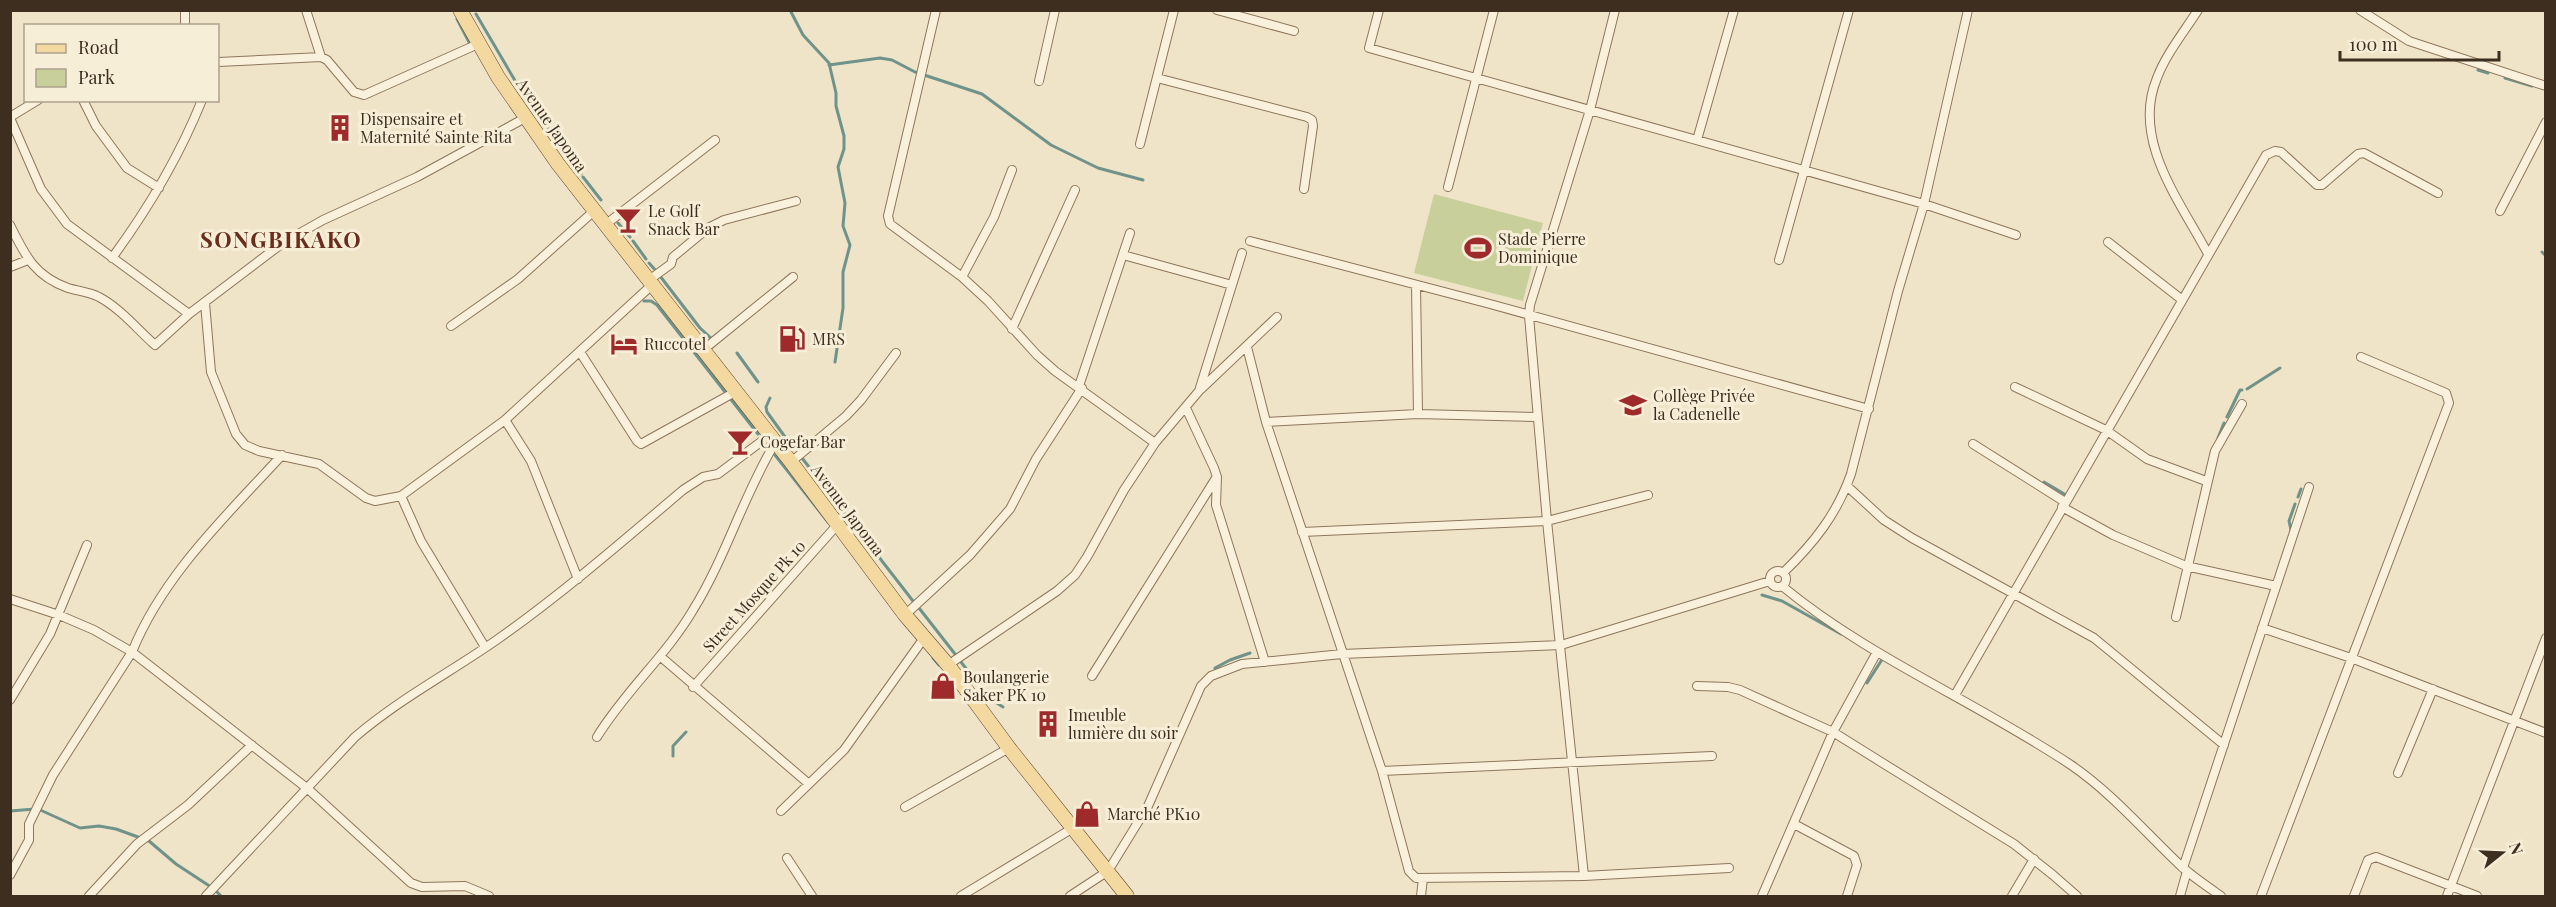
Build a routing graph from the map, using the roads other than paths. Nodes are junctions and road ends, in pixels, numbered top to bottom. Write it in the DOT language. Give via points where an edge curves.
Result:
graph roads {
  1 [pos="306,10"];
  2 [pos="460,10"];
  3 [pos="936,10"];
  4 [pos="1055,10"];
  5 [pos="1174,10"];
  6 [pos="1217,10"];
  7 [pos="1379,10"];
  8 [pos="1494,10"];
  9 [pos="1615,10"];
  10 [pos="1734,10"];
  11 [pos="1849,10"];
  12 [pos="1968,10"];
  13 [pos="2198,10"];
  14 [pos="2360,10"];
  15 [pos="1294,31"];
  16 [pos="478,44"];
  17 [pos="321,57"];
  18 [pos="219,62"];
  19 [pos="1157,78"];
  20 [pos="1476,78"];
  21 [pos="1039,81"];
  22 [pos="2546,86"];
  23 [pos="35,102"];
  24 [pos="84,102"];
  25 [pos="201,102"];
  26 [pos="1590,110"];
  27 [pos="10,117"];
  28 [pos="525,118"];
  29 [pos="2546,122"];
  30 [pos="715,140"];
  31 [pos="1697,140"];
  32 [pos="1140,144"];
  33 [pos="1012,170"];
  34 [pos="1804,170"];
  35 [pos="1448,187"];
  36 [pos="159,188"];
  37 [pos="1304,189"];
  38 [pos="1075,190"];
  39 [pos="2438,193"];
  40 [pos="796,201"];
  41 [pos="1924,204"];
  42 [pos="594,211"];
  43 [pos="2500,211"];
  44 [pos="10,225"];
  45 [pos="605,225"];
  46 [pos="1130,234"];
  47 [pos="2016,235"];
  48 [pos="1251,241"];
  49 [pos="2108,242"];
  50 [pos="1242,254"];
  51 [pos="2208,254"];
  52 [pos="1123,255"];
  53 [pos="112,258"];
  54 [pos="28,260"];
  55 [pos="1779,260"];
  56 [pos="10,267"];
  57 [pos="793,277"];
  58 [pos="962,277"];
  59 [pos="651,282"];
  60 [pos="1232,285"];
  61 [pos="1416,285"];
  62 [pos="2181,299"];
  63 [pos="205,303"];
  64 [pos="189,314"];
  65 [pos="1529,316"];
  66 [pos="1277,317"];
  67 [pos="451,326"];
  68 [pos="1012,329"];
  69 [pos="1247,347"];
  70 [pos="703,350"];
  71 [pos="580,352"];
  72 [pos="896,353"];
  73 [pos="2361,357"];
  74 [pos="1081,387"];
  75 [pos="2015,387"];
  76 [pos="1199,391"];
  77 [pos="735,392"];
  78 [pos="2242,404"];
  79 [pos="1186,408"];
  80 [pos="1869,409"];
  81 [pos="1418,414"];
  82 [pos="1537,417"];
  83 [pos="505,420"];
  84 [pos="1266,422"];
  85 [pos="2106,430"];
  86 [pos="773,439"];
  87 [pos="1155,443"];
  88 [pos="1973,444"];
  89 [pos="282,455"];
  90 [pos="791,462"];
  91 [pos="1217,477"];
  92 [pos="2206,481"];
  93 [pos="1847,486"];
  94 [pos="2309,487"];
  95 [pos="1648,495"];
  96 [pos="401,496"];
  97 [pos="2063,505"];
  98 [pos="1547,521"];
  99 [pos="838,524"];
  100 [pos="1302,532"];
  101 [pos="87,545"];
  102 [pos="2186,566"];
  103 [pos="1783,573"];
  104 [pos="578,579"];
  105 [pos="1770,581"];
  106 [pos="1782,586"];
  107 [pos="2276,586"];
  108 [pos="2012,594"];
  109 [pos="10,599"];
  110 [pos="59,615"];
  111 [pos="905,615"];
  112 [pos="2176,617"];
  113 [pos="2262,628"];
  114 [pos="924,638"];
  115 [pos="2546,638"];
  116 [pos="1562,645"];
  117 [pos="486,647"];
  118 [pos="1878,651"];
  119 [pos="132,652"];
  120 [pos="1342,654"];
  121 [pos="661,657"];
  122 [pos="2351,658"];
  123 [pos="1265,662"];
  124 [pos="948,665"];
  125 [pos="1092,676"];
  126 [pos="1697,686"];
  127 [pos="693,687"];
  128 [pos="2433,689"];
  129 [pos="1955,694"];
  130 [pos="10,700"];
  131 [pos="2516,721"];
  132 [pos="1833,732"];
  133 [pos="2546,733"];
  134 [pos="597,737"];
  135 [pos="252,745"];
  136 [pos="2224,745"];
  137 [pos="1009,748"];
  138 [pos="1712,756"];
  139 [pos="1574,762"];
  140 [pos="1382,771"];
  141 [pos="2398,773"];
  142 [pos="809,784"];
  143 [pos="308,789"];
  144 [pos="905,807"];
  145 [pos="781,811"];
  146 [pos="1794,824"];
  147 [pos="1073,828"];
  148 [pos="787,858"];
  149 [pos="2034,859"];
  150 [pos="1729,868"];
  151 [pos="2185,870"];
  152 [pos="1108,872"];
  153 [pos="10,875"];
  154 [pos="1584,876"];
  155 [pos="1422,878"];
  156 [pos="2449,892"];
  157 [pos="89,897"];
  158 [pos="206,897"];
  159 [pos="489,897"];
  160 [pos="812,897"];
  161 [pos="961,897"];
  162 [pos="1070,897"];
  163 [pos="1127,897"];
  164 [pos="1421,897"];
  165 [pos="1762,897"];
  166 [pos="1847,897"];
  167 [pos="2012,897"];
  168 [pos="2077,897"];
  169 [pos="2180,897"];
  170 [pos="2221,897"];
  171 [pos="2261,897"];
  172 [pos="2354,897"];
  173 [pos="2477,897"];
  1 -- 17 [label="street"];
  2 -- 16 [label="main road, Avenue Japoma"];
  3 -- 58 [label="street" via="889,221"];
  4 -- 21 [label="street"];
  5 -- 19 [label="street"];
  6 -- 15 [label="street"];
  7 -- 20 [label="street" via="1369,48"];
  8 -- 20 [label="street"];
  9 -- 26 [label="street"];
  10 -- 31 [label="street"];
  11 -- 34 [label="street"];
  12 -- 41 [label="street"];
  13 -- 51 [label="street" via="2157,76 2148,116 2159,162"];
  14 -- 22 [label="street" via="2409,41"];
  16 -- 17 [label="street" via="364,95 354,93"];
  16 -- 28 [label="main road, Avenue Japoma"];
  17 -- 18 [label="street"];
  19 -- 32 [label="street"];
  19 -- 37 [label="street" via="1312,120"];
  20 -- 26 [label="street"];
  20 -- 35 [label="street"];
  23 -- 27 [label="street"];
  24 -- 36 [label="street" via="96,126 127,168"];
  25 -- 36 [label="street" via="189,135"];
  26 -- 31 [label="street"];
  26 -- 65 [label="street"];
  27 -- 53 [label="street" via="41,189 74,231"];
  28 -- 42 [label="main road, Avenue Japoma"];
  28 -- 63 [label="street" via="417,177 284,242"];
  29 -- 43 [label="street"];
  30 -- 45 [label="street"];
  31 -- 34 [label="street"];
  33 -- 58 [label="street" via="994,217"];
  34 -- 41 [label="street"];
  34 -- 55 [label="street"];
  36 -- 53 [label="street"];
  38 -- 68 [label="street"];
  39 -- 51 [label="street" via="2361,153 2325,184 2317,184 2286,155 2275,151 2266,155"];
  40 -- 59 [label="street" via="708,228 673,256 671,264"];
  41 -- 47 [label="street"];
  41 -- 80 [label="street"];
  42 -- 45 [label="main road, Avenue Japoma"];
  42 -- 67 [label="street" via="518,279"];
  44 -- 54 [label="street"];
  45 -- 59 [label="main road, Avenue Japoma"];
  46 -- 52 [label="street"];
  48 -- 61 [label="street"];
  49 -- 62 [label="street"];
  50 -- 60 [label="street"];
  51 -- 62 [label="street"];
  52 -- 60 [label="street"];
  52 -- 74 [label="street"];
  53 -- 64 [label="street"];
  54 -- 56 [label="street"];
  54 -- 64 [label="street" via="56,284 108,302 155,345"];
  57 -- 70 [label="street"];
  58 -- 68 [label="street"];
  59 -- 70 [label="main road, Avenue Japoma"];
  59 -- 71 [label="street"];
  60 -- 76 [label="street"];
  61 -- 65 [label="street"];
  61 -- 81 [label="street"];
  62 -- 85 [label="street"];
  63 -- 64 [label="street"];
  63 -- 89 [label="street" via="211,372 236,434 245,445"];
  65 -- 80 [label="street"];
  65 -- 82 [label="street"];
  66 -- 69 [label="street"];
  68 -- 74 [label="street" via="1055,371"];
  69 -- 76 [label="street"];
  69 -- 84 [label="street"];
  70 -- 77 [label="main road, Avenue Japoma"];
  71 -- 77 [label="street" via="641,444"];
  71 -- 83 [label="street"];
  72 -- 90 [label="street" via="853,408"];
  73 -- 122 [label="street" via="2446,393 2449,403"];
  74 -- 87 [label="street"];
  74 -- 111 [label="street" via="1010,509 970,555"];
  75 -- 85 [label="street"];
  76 -- 79 [label="street"];
  77 -- 86 [label="main road, Avenue Japoma"];
  78 -- 92 [label="street" via="2215,451"];
  79 -- 87 [label="street"];
  79 -- 91 [label="street"];
  80 -- 93 [label="street"];
  81 -- 82 [label="street"];
  81 -- 84 [label="street"];
  82 -- 98 [label="street"];
  83 -- 96 [label="street"];
  83 -- 104 [label="street" via="531,461"];
  84 -- 100 [label="street"];
  85 -- 92 [label="street" via="2141,456"];
  85 -- 97 [label="street"];
  86 -- 90 [label="main road, Avenue Japoma"];
  86 -- 104 [label="street" via="718,474 703,477 683,490"];
  86 -- 121 [label="street" via="698,602"];
  87 -- 124 [label="street" via="1075,575 1058,591"];
  88 -- 97 [label="street"];
  89 -- 96 [label="street" via="319,464 366,498 375,501"];
  89 -- 119 [label="street" via="180,570 141,630"];
  90 -- 99 [label="main road, Avenue Japoma"];
  91 -- 123 [label="street" via="1216,506"];
  91 -- 125 [label="street"];
  92 -- 102 [label="street"];
  93 -- 103 [label="street" via="1821,533"];
  93 -- 108 [label="street" via="1884,520"];
  94 -- 107 [label="street"];
  95 -- 98 [label="street"];
  96 -- 117 [label="street" via="421,541"];
  97 -- 102 [label="street" via="2113,535"];
  97 -- 108 [label="street"];
  98 -- 100 [label="street"];
  98 -- 116 [label="street"];
  99 -- 111 [label="main road, Avenue Japoma"];
  99 -- 127 [label="street, Street Mosque Pk 10"];
  100 -- 120 [label="street"];
  101 -- 110 [label="street"];
  102 -- 107 [label="street"];
  102 -- 112 [label="street"];
  103 -- 105 [label="street" via="1775,572"];
  103 -- 106 [label="street" via="1786,580"];
  104 -- 117 [label="street"];
  105 -- 106 [label="street" via="1776,587"];
  105 -- 116 [label="street"];
  106 -- 118 [label="street"];
  107 -- 113 [label="street"];
  108 -- 129 [label="street"];
  108 -- 136 [label="street" via="2094,638"];
  109 -- 110 [label="street"];
  110 -- 119 [label="street"];
  110 -- 130 [label="street"];
  111 -- 114 [label="main road, Avenue Japoma"];
  113 -- 122 [label="street"];
  113 -- 136 [label="street"];
  114 -- 124 [label="main road, Avenue Japoma"];
  114 -- 142 [label="street" via="844,750"];
  115 -- 131 [label="street"];
  116 -- 120 [label="street"];
  116 -- 139 [label="street"];
  117 -- 143 [label="street" via="380,716 355,737"];
  118 -- 129 [label="street"];
  118 -- 132 [label="street"];
  119 -- 135 [label="street"];
  119 -- 153 [label="street" via="53,775 29,824 29,840"];
  120 -- 123 [label="street"];
  120 -- 140 [label="street"];
  121 -- 127 [label="street"];
  121 -- 134 [label="street" via="620,702"];
  122 -- 128 [label="street"];
  122 -- 171 [label="street"];
  123 -- 152 [label="street" via="1225,669 1201,686 1148,806"];
  124 -- 137 [label="main road, Avenue Japoma"];
  126 -- 132 [label="street" via="1740,690"];
  127 -- 142 [label="street"];
  128 -- 131 [label="street"];
  128 -- 141 [label="street"];
  129 -- 151 [label="street" via="2086,775"];
  131 -- 133 [label="street"];
  131 -- 156 [label="street"];
  132 -- 146 [label="street"];
  132 -- 149 [label="street"];
  135 -- 143 [label="street"];
  135 -- 157 [label="street" via="188,804 137,843"];
  136 -- 151 [label="street"];
  137 -- 144 [label="street"];
  137 -- 147 [label="main road, Avenue Japoma"];
  138 -- 139 [label="street"];
  139 -- 140 [label="street"];
  139 -- 154 [label="street"];
  140 -- 155 [label="street" via="1409,871"];
  142 -- 145 [label="street"];
  143 -- 158 [label="street"];
  143 -- 159 [label="street" via="411,883 422,887 465,886"];
  146 -- 165 [label="street"];
  146 -- 166 [label="street" via="1854,856 1857,865"];
  147 -- 152 [label="main road, Avenue Japoma"];
  147 -- 161 [label="street"];
  148 -- 160 [label="street"];
  149 -- 167 [label="street"];
  149 -- 168 [label="street"];
  150 -- 154 [label="street"];
  151 -- 169 [label="street"];
  151 -- 170 [label="street"];
  152 -- 162 [label="street"];
  152 -- 163 [label="main road, Avenue Japoma"];
  154 -- 155 [label="street"];
  155 -- 164 [label="street"];
  156 -- 172 [label="street" via="2372,857"];
  156 -- 173 [label="street"];
}
